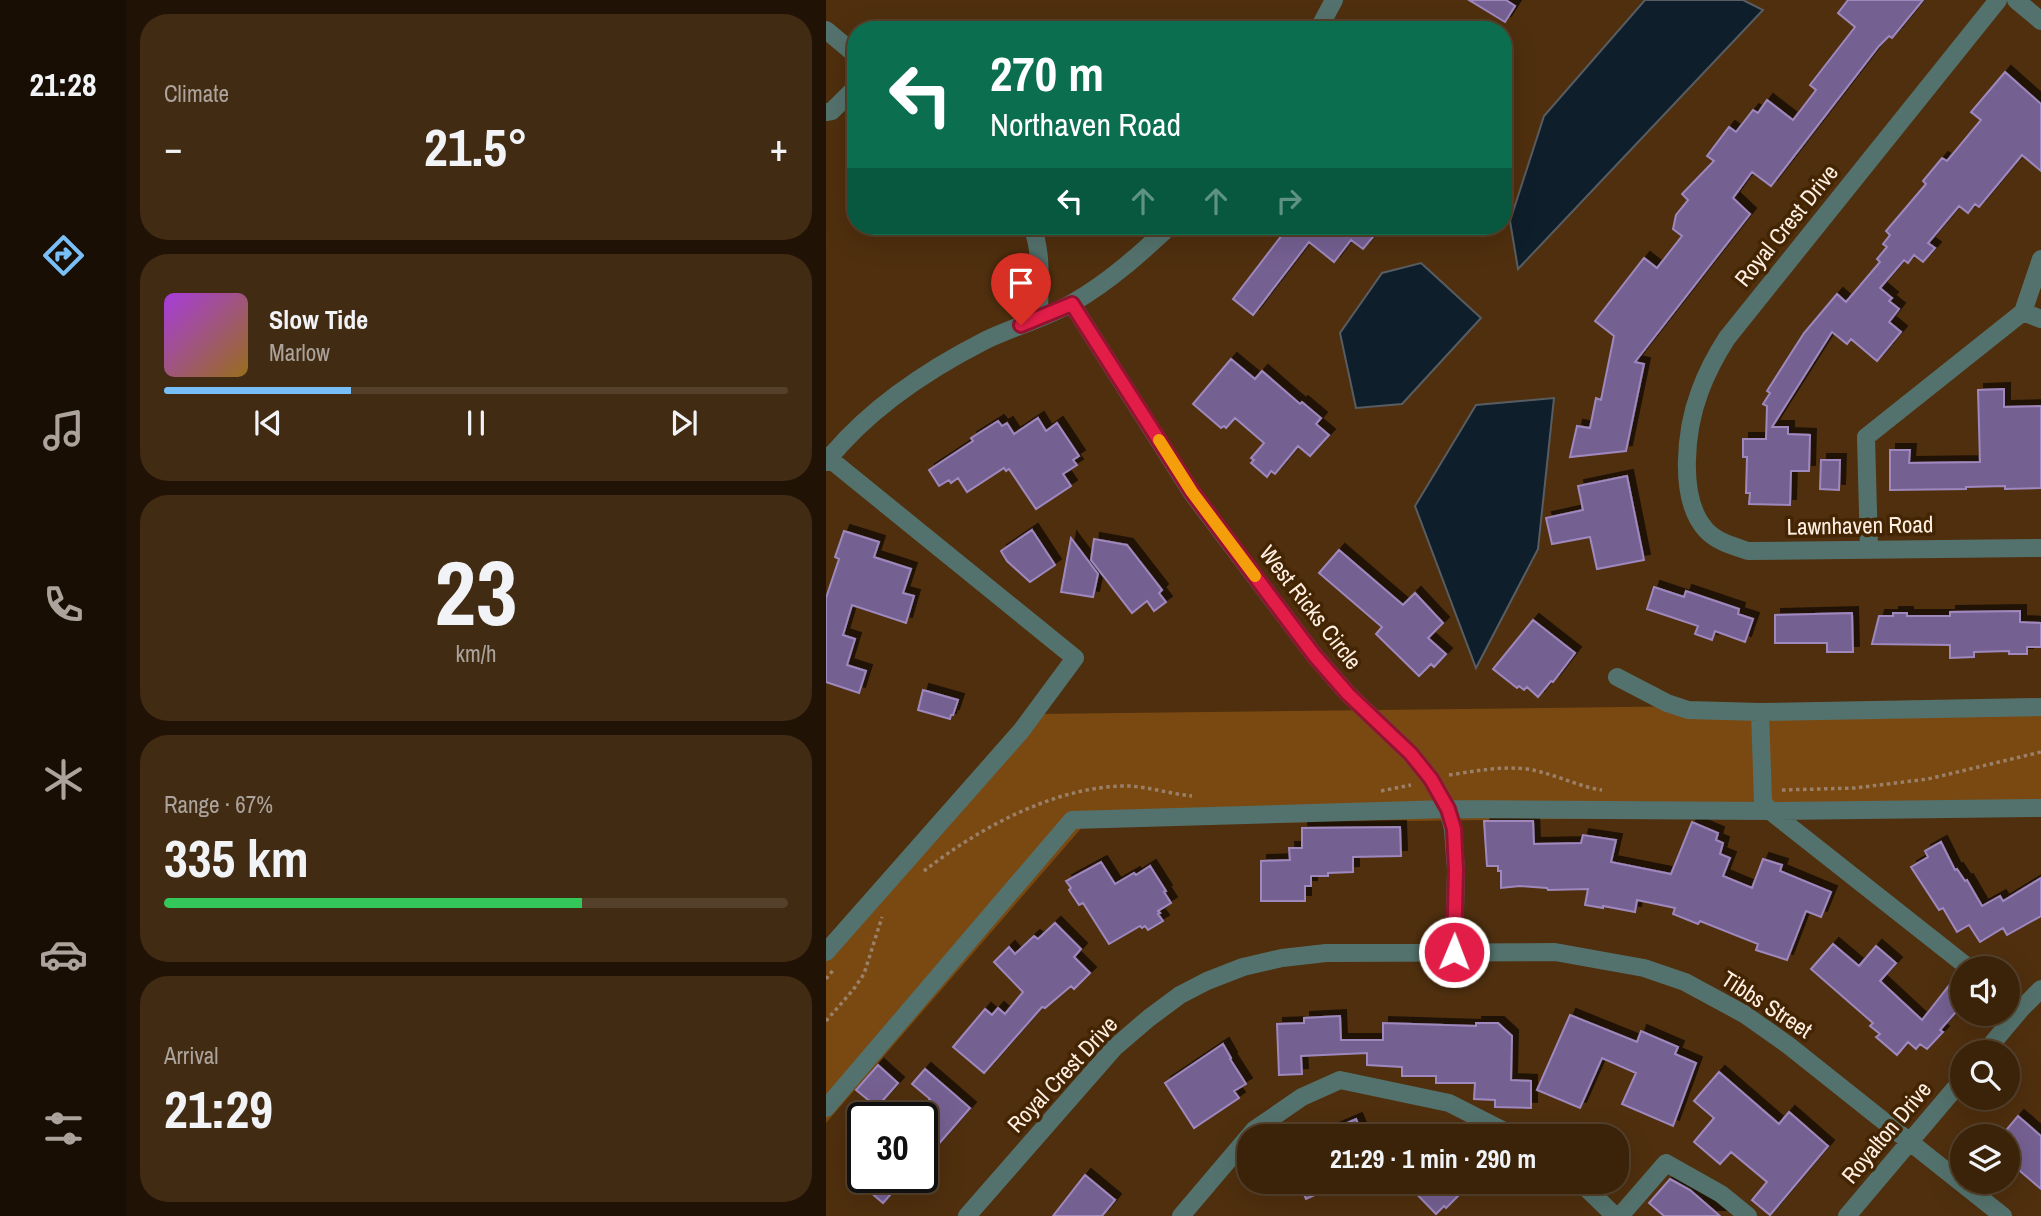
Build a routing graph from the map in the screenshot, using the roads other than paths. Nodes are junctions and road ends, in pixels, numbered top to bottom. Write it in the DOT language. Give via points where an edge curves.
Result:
graph roads {
  1 [pos="1334,0"];
  2 [pos="1998,0"];
  3 [pos="2015,0"];
  4 [pos="1323,21"];
  5 [pos="2041,21"];
  6 [pos="826,30"];
  7 [pos="847,48"];
  8 [pos="847,96"];
  9 [pos="826,113"];
  10 [pos="1036,235"];
  11 [pos="1160,235"];
  12 [pos="2041,259"];
  13 [pos="1072,304"];
  14 [pos="2023,312"];
  15 [pos="1039,317"];
  16 [pos="2041,319"];
  17 [pos="827,458"];
  18 [pos="1694,512"];
  19 [pos="2041,548"];
  20 [pos="1869,549"];
  21 [pos="1616,677"];
  22 [pos="2041,707"];
  23 [pos="1760,712"];
  24 [pos="2041,808"];
  25 [pos="1448,809"];
  26 [pos="1770,811"];
  27 [pos="826,952"];
  28 [pos="1454,952"];
  29 [pos="1954,956"];
  30 [pos="2041,989"];
  31 [pos="2020,1001"];
  32 [pos="1950,1094"];
  33 [pos="826,1108"];
  34 [pos="1263,1124"];
  35 [pos="1490,1124"];
  36 [pos="1909,1143"];
  37 [pos="1237,1150"];
  38 [pos="1593,1194"];
  39 [pos="967,1216"];
  40 [pos="1181,1216"];
  41 [pos="1618,1216"];
  42 [pos="1748,1216"];
  43 [pos="1847,1216"];
  44 [pos="2003,1216"];
  1 -- 4 [label="street"];
  2 -- 18 [label="street, Royal Crest Drive" via="1727,338 1712,363 1689,432 1687,486"];
  3 -- 5 [label="street"];
  6 -- 7 [label="street"];
  8 -- 9 [label="street"];
  10 -- 15 [label="street"];
  11 -- 13 [label="street" via="1109,280"];
  12 -- 14 [label="street"];
  13 -- 15 [label="street"];
  13 -- 25 [label="street, West Ricks Circle" via="1192,492 1314,655 1411,754"];
  14 -- 16 [label="street"];
  14 -- 20 [label="street" via="1866,437"];
  15 -- 17 [label="street" via="943,364 862,424"];
  17 -- 27 [label="street" via="1075,658 1021,732"];
  18 -- 20 [label="street, Lawnhaven Road" via="1721,542 1748,551"];
  19 -- 20 [label="street, Lawnhaven Road"];
  21 -- 23 [label="street" via="1688,710"];
  22 -- 23 [label="street"];
  23 -- 26 [label="street" via="1763,802"];
  24 -- 26 [label="street"];
  25 -- 26 [label="street"];
  25 -- 28 [label="street, West Ricks Circle" via="1456,870"];
  25 -- 33 [label="street" via="1072,820"];
  26 -- 29 [label="street"];
  28 -- 36 [label="street, Tibbs Street" via="1555,952 1644,968 1685,982 1788,1045"];
  28 -- 39 [label="street, Royal Crest Drive" via="1282,958 1243,967 1189,990 1114,1048"];
  30 -- 31 [label="street"];
  32 -- 36 [label="street, Royalton Drive"];
  34 -- 35 [label="street" via="1302,1097 1340,1080 1449,1104"];
  36 -- 43 [label="street, Royalton Drive"];
  36 -- 44 [label="street, Tibbs Street"];
  37 -- 40 [label="street"];
  38 -- 41 [label="street"];
  41 -- 42 [label="street" via="1666,1163 1721,1194"];
}
